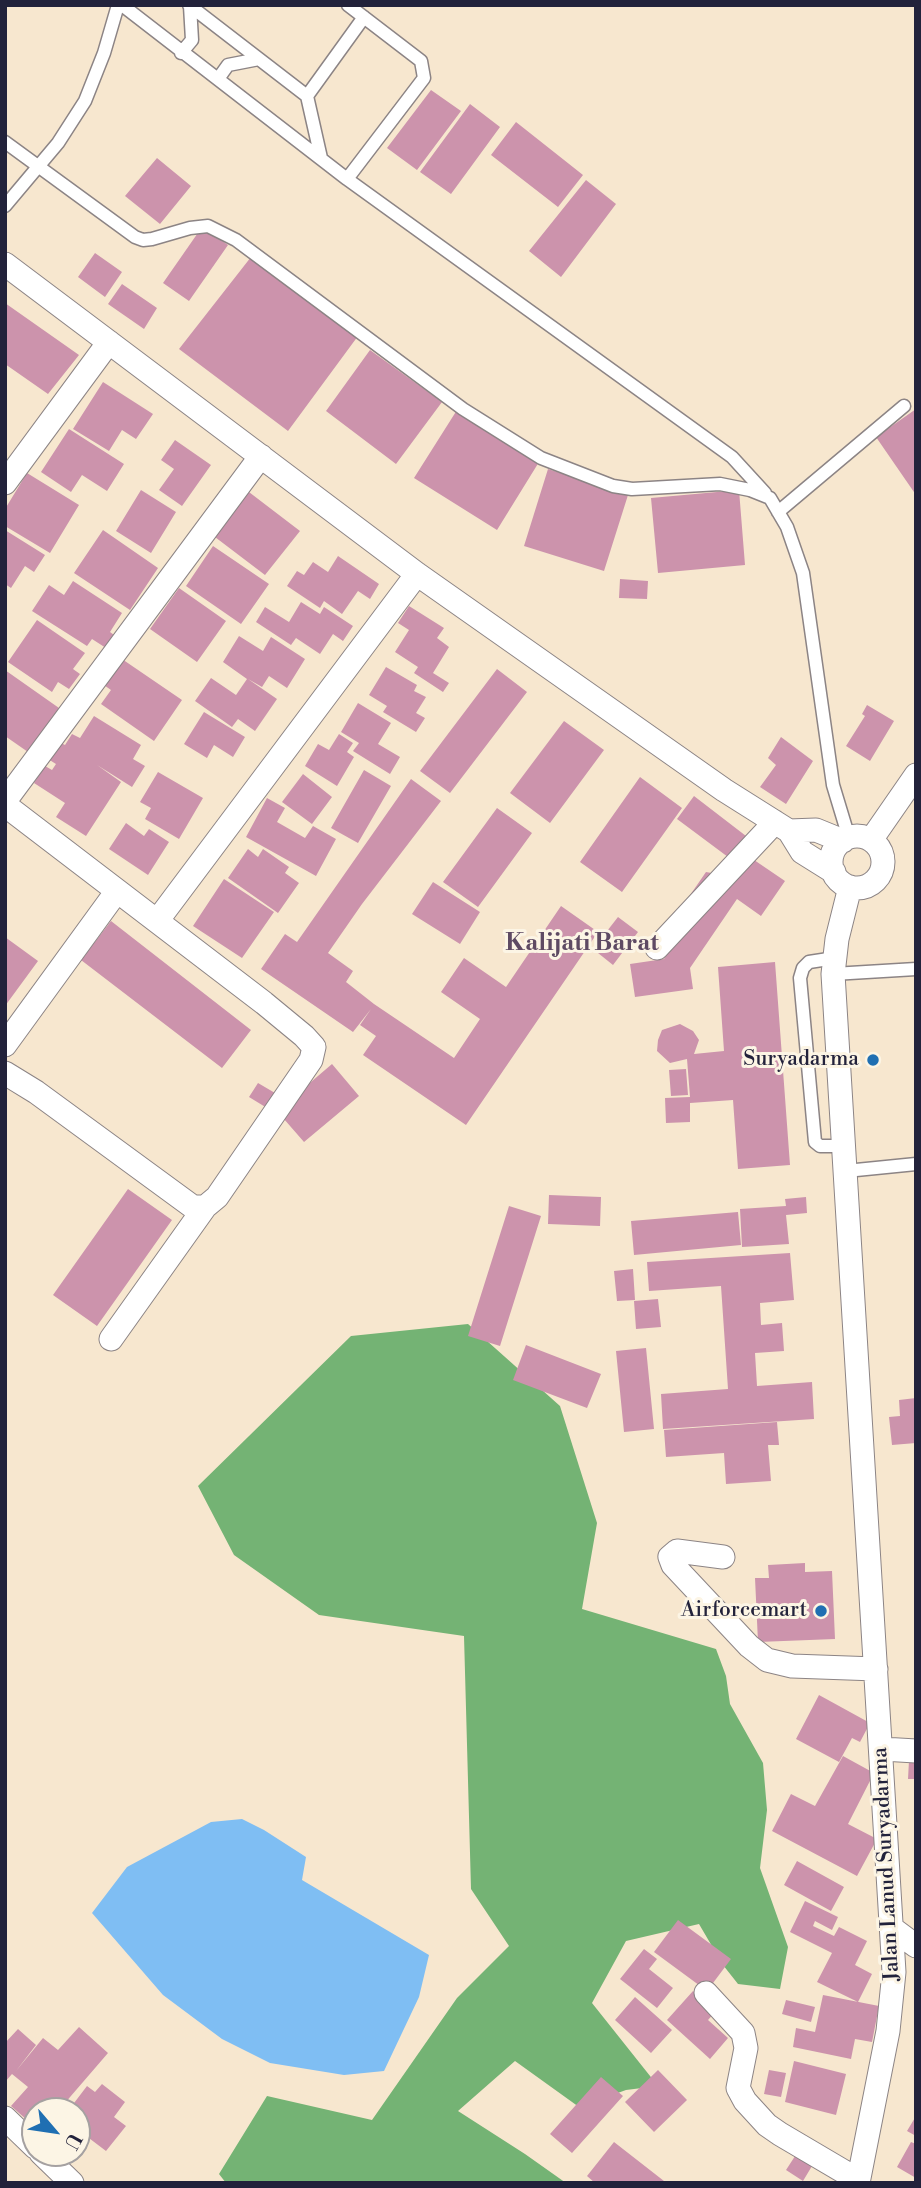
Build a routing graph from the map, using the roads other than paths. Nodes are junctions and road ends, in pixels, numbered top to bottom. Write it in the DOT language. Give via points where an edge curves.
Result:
graph roads {
  1 [pos="120,5"];
  2 [pos="348,5"];
  3 [pos="190,6"];
  4 [pos="364,17"];
  5 [pos="181,53"];
  6 [pos="259,59"];
  7 [pos="218,79"];
  8 [pos="307,96"];
  9 [pos="5,142"];
  10 [pos="321,158"];
  11 [pos="38,166"];
  12 [pos="347,178"];
  13 [pos="5,206"];
  14 [pos="5,264"];
  15 [pos="109,342"];
  16 [pos="904,407"];
  17 [pos="261,456"];
  18 [pos="5,483"];
  19 [pos="770,498"];
  20 [pos="778,512"];
  21 [pos="417,574"];
  22 [pos="916,775"];
  23 [pos="5,803"];
  24 [pos="782,827"];
  25 [pos="854,840"];
  26 [pos="842,880"];
  27 [pos="117,891"];
  28 [pos="157,921"];
  29 [pos="657,948"];
  30 [pos="834,966"];
  31 [pos="916,969"];
  32 [pos="5,1045"];
  33 [pos="9,1082"];
  34 [pos="844,1146"];
  35 [pos="916,1164"];
  36 [pos="846,1171"];
  37 [pos="205,1207"];
  38 [pos="111,1339"];
  39 [pos="723,1558"];
  40 [pos="876,1669"];
  41 [pos="882,1749"];
  42 [pos="916,1751"];
  43 [pos="893,1929"];
  44 [pos="916,1946"];
  45 [pos="706,1993"];
  46 [pos="5,2118"];
  47 [pos="21,2133"];
  48 [pos="858,2181"];
  1 -- 5 [label="lane"];
  1 -- 11 [label="lane" via="85,101"];
  2 -- 4 [label="lane"];
  3 -- 5 [label="lane" via="192,40"];
  3 -- 6 [label="lane"];
  4 -- 8 [label="lane"];
  4 -- 12 [label="lane" via="421,61 424,78"];
  5 -- 7 [label="lane"];
  6 -- 7 [label="lane" via="228,65"];
  6 -- 8 [label="lane"];
  7 -- 10 [label="lane"];
  8 -- 10 [label="lane"];
  9 -- 11 [label="lane"];
  10 -- 12 [label="lane"];
  11 -- 13 [label="lane"];
  11 -- 19 [label="lane" via="143,240 208,226 236,240 463,409 541,458 603,483 632,489 720,484"];
  12 -- 19 [label="lane" via="732,457"];
  14 -- 15 [label="street"];
  15 -- 17 [label="street"];
  15 -- 18 [label="street"];
  16 -- 20 [label="lane"];
  17 -- 21 [label="street"];
  17 -- 23 [label="street"];
  19 -- 20 [label="lane"];
  20 -- 25 [label="lane" via="803,573 833,785"];
  21 -- 24 [label="street"];
  21 -- 28 [label="street"];
  22 -- 25 [label="street"];
  23 -- 27 [label="street"];
  24 -- 25 [label="street"];
  24 -- 26 [label="street" via="802,852"];
  24 -- 29 [label="street"];
  25 -- 26 [label="street" via="833,851"];
  25 -- 26 [label="street" via="882,854 881,872 868,886"];
  26 -- 30 [label="street, Jalan Lanud Suryadarma"];
  27 -- 28 [label="street"];
  27 -- 32 [label="street"];
  28 -- 37 [label="street" via="274,1011 314,1048 306,1069 218,1197"];
  30 -- 31 [label="lane"];
  30 -- 34 [label="street, Jalan Lanud Suryadarma"];
  30 -- 34 [label="lane" via="809,962 800,978 815,1142"];
  33 -- 37 [label="street" via="193,1208"];
  34 -- 36 [label="street, Jalan Lanud Suryadarma"];
  35 -- 36 [label="lane"];
  36 -- 40 [label="street, Jalan Lanud Suryadarma"];
  37 -- 38 [label="street"];
  39 -- 40 [label="street" via="677,1551 670,1557 682,1575 767,1660 792,1666"];
  40 -- 41 [label="street, Jalan Lanud Suryadarma"];
  41 -- 42 [label="street"];
  41 -- 43 [label="street, Jalan Lanud Suryadarma"];
  43 -- 44 [label="street"];
  43 -- 48 [label="street, Jalan Lanud Suryadarma" via="888,2031"];
  45 -- 48 [label="street" via="743,2033 746,2048 738,2088 745,2101 767,2125"];
  46 -- 47 [label="street"];
}
